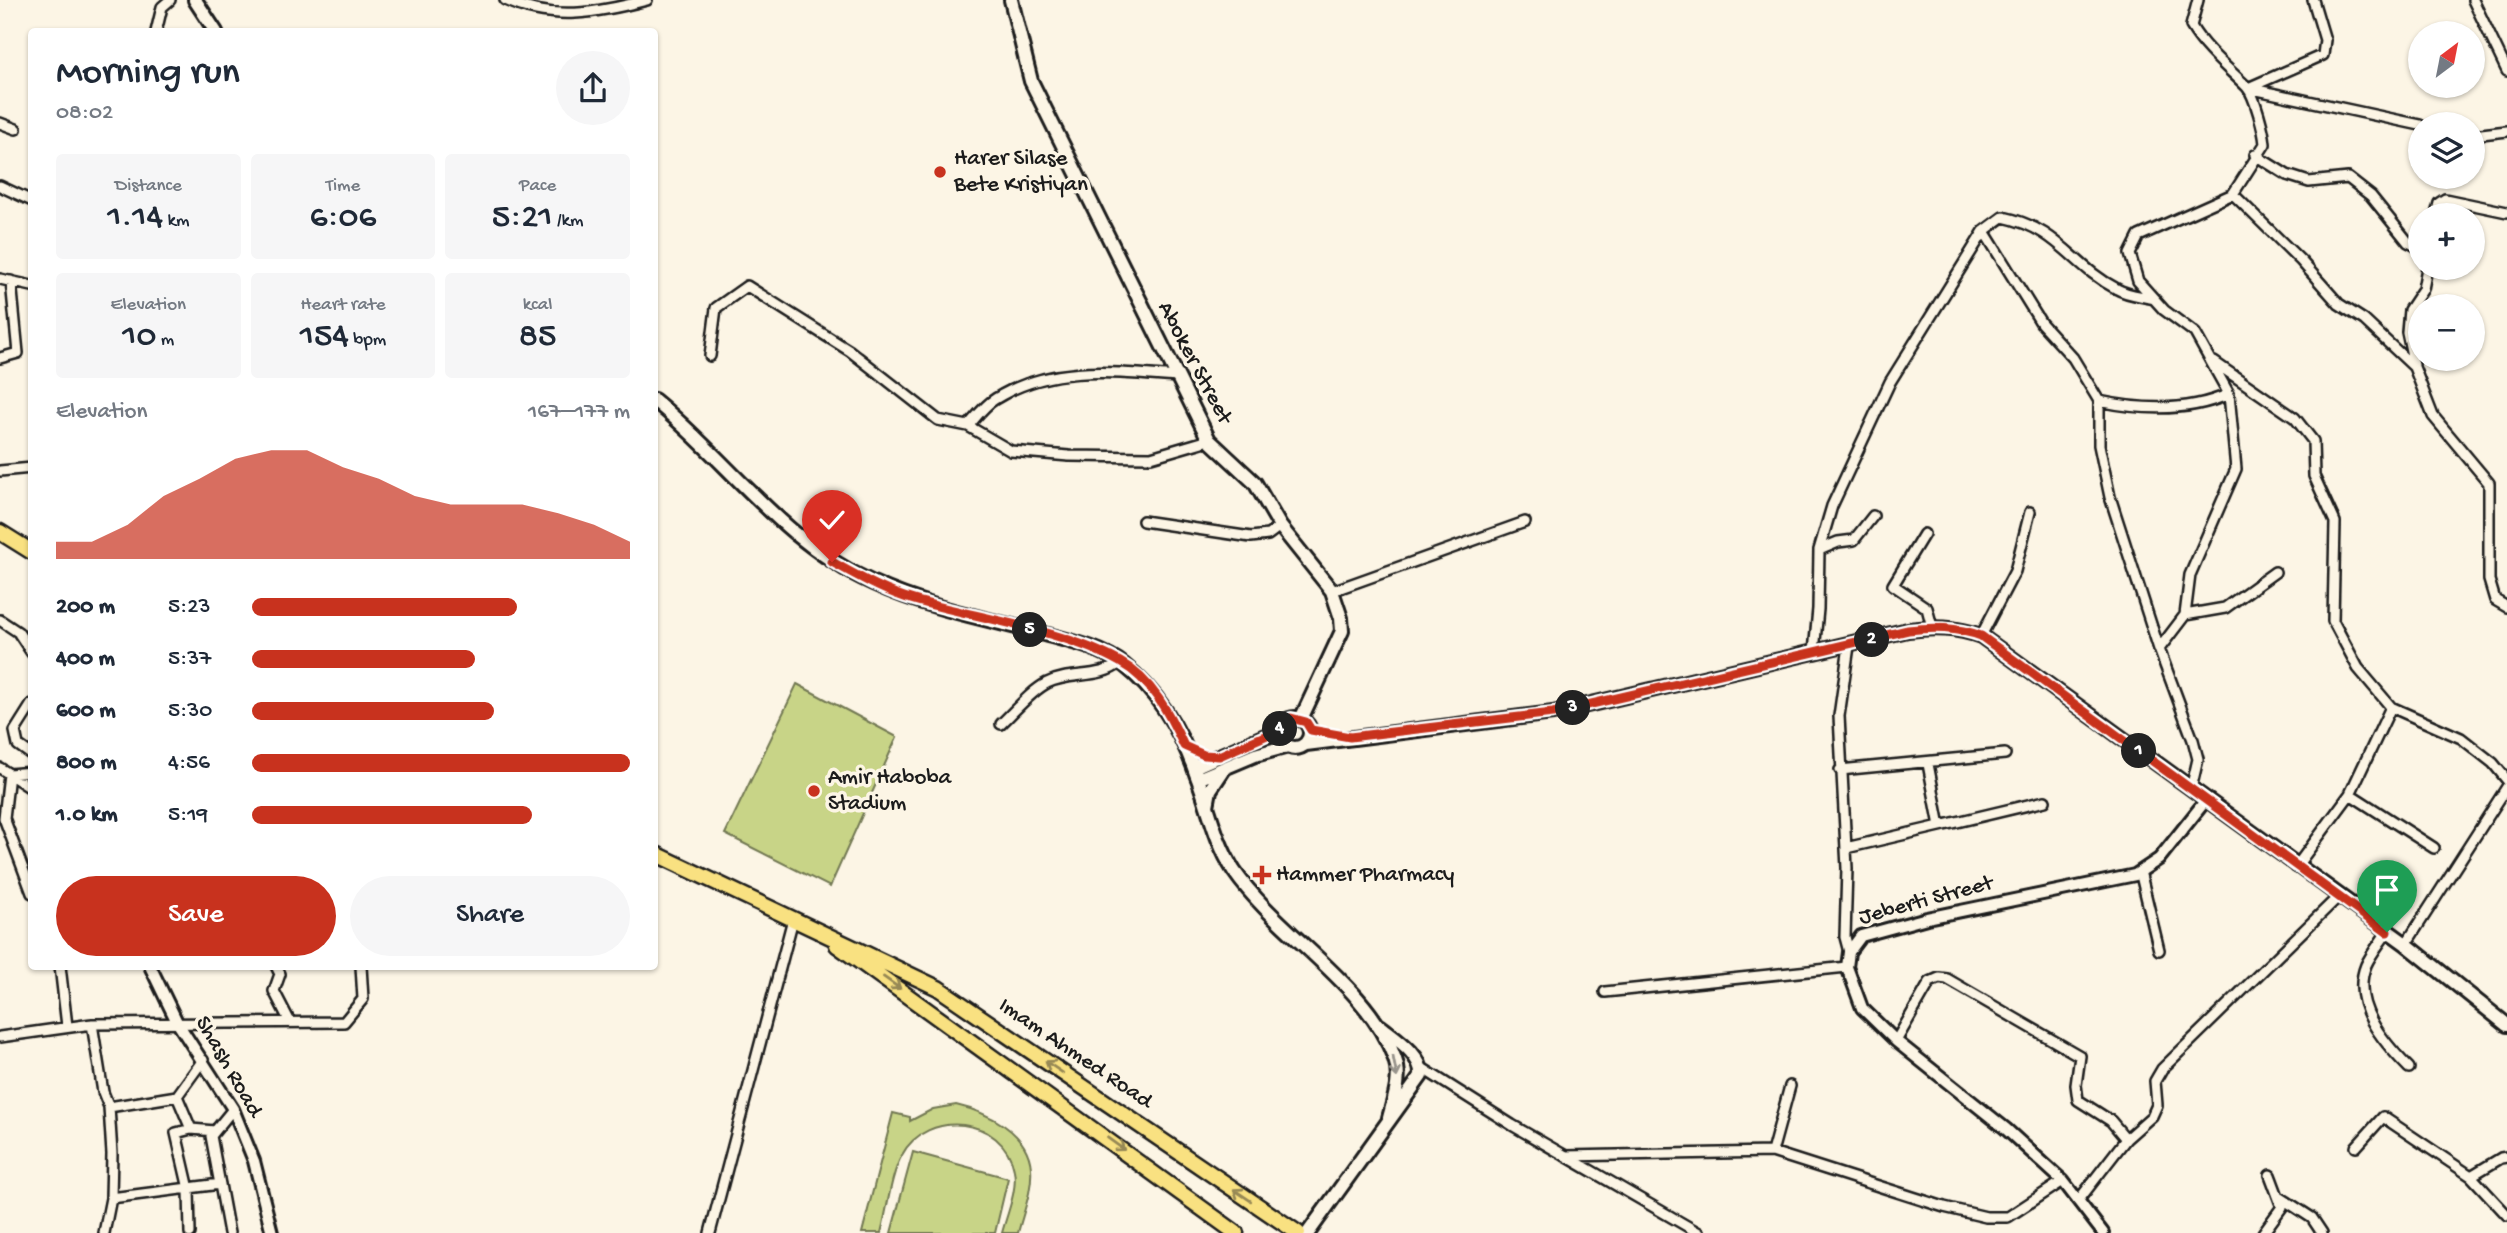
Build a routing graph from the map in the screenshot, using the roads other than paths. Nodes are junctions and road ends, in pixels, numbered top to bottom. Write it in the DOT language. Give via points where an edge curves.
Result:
graph roads {
  1 [pos="170,0"];
  2 [pos="195,0"];
  3 [pos="505,0"];
  4 [pos="647,0"];
  5 [pos="1011,0"];
  6 [pos="2198,0"];
  7 [pos="2313,0"];
  8 [pos="2473,0"];
  9 [pos="157,28"];
  10 [pos="213,28"];
  11 [pos="2507,71"];
  12 [pos="2248,88"];
  13 [pos="2408,122"];
  14 [pos="0,123"];
  15 [pos="16,129"];
  16 [pos="2507,131"];
  17 [pos="2485,134"];
  18 [pos="2255,155"];
  19 [pos="0,186"];
  20 [pos="2233,194"];
  21 [pos="28,199"];
  22 [pos="2438,203"];
  23 [pos="2460,203"];
  24 [pos="2485,208"];
  25 [pos="2507,212"];
  26 [pos="1984,230"];
  27 [pos="2408,242"];
  28 [pos="0,279"];
  29 [pos="10,281"];
  30 [pos="28,285"];
  31 [pos="2154,299"];
  32 [pos="710,356"];
  33 [pos="0,358"];
  34 [pos="2408,361"];
  35 [pos="2214,362"];
  36 [pos="2416,371"];
  37 [pos="1176,377"];
  38 [pos="2229,394"];
  39 [pos="2099,401"];
  40 [pos="658,404"];
  41 [pos="968,426"];
  42 [pos="1209,440"];
  43 [pos="28,468"];
  44 [pos="0,471"];
  45 [pos="2030,512"];
  46 [pos="1873,516"];
  47 [pos="1143,521"];
  48 [pos="1525,522"];
  49 [pos="1280,526"];
  50 [pos="0,532"];
  51 [pos="1924,534"];
  52 [pos="28,550"];
  53 [pos="1819,550"];
  54 [pos="2275,572"];
  55 [pos="1332,592"];
  56 [pos="2507,607"];
  57 [pos="2185,615"];
  58 [pos="0,620"];
  59 [pos="1932,627"];
  60 [pos="1981,636"];
  61 [pos="1849,646"];
  62 [pos="28,647"];
  63 [pos="2159,649"];
  64 [pos="1814,652"];
  65 [pos="1121,662"];
  66 [pos="2391,707"];
  67 [pos="28,710"];
  68 [pos="1301,719"];
  69 [pos="1001,724"];
  70 [pos="1281,729"];
  71 [pos="1311,730"];
  72 [pos="1350,737"];
  73 [pos="1306,744"];
  74 [pos="1184,746"];
  75 [pos="1288,746"];
  76 [pos="28,752"];
  77 [pos="2005,754"];
  78 [pos="1222,761"];
  79 [pos="1928,764"];
  80 [pos="1840,770"];
  81 [pos="4,771"];
  82 [pos="28,772"];
  83 [pos="1196,773"];
  84 [pos="2507,779"];
  85 [pos="28,786"];
  86 [pos="2507,787"];
  87 [pos="2191,789"];
  88 [pos="2350,794"];
  89 [pos="2206,800"];
  90 [pos="2045,801"];
  91 [pos="1207,806"];
  92 [pos="1940,826"];
  93 [pos="1846,848"];
  94 [pos="2434,848"];
  95 [pos="658,855"];
  96 [pos="2296,867"];
  97 [pos="2140,871"];
  98 [pos="28,882"];
  99 [pos="2338,897"];
  100 [pos="793,919"];
  101 [pos="816,930"];
  102 [pos="2387,932"];
  103 [pos="2406,944"];
  104 [pos="2159,950"];
  105 [pos="1849,953"];
  106 [pos="1847,967"];
  107 [pos="60,970"];
  108 [pos="152,970"];
  109 [pos="278,970"];
  110 [pos="361,970"];
  111 [pos="1605,992"];
  112 [pos="1372,1020"];
  113 [pos="177,1021"];
  114 [pos="290,1022"];
  115 [pos="92,1024"];
  116 [pos="2507,1025"];
  117 [pos="67,1026"];
  118 [pos="0,1037"];
  119 [pos="1896,1041"];
  120 [pos="203,1060"];
  121 [pos="1422,1068"];
  122 [pos="2409,1068"];
  123 [pos="1790,1087"];
  124 [pos="177,1096"];
  125 [pos="109,1107"];
  126 [pos="233,1109"];
  127 [pos="1389,1118"];
  128 [pos="191,1129"];
  129 [pos="215,1131"];
  130 [pos="2126,1139"];
  131 [pos="2356,1147"];
  132 [pos="1772,1152"];
  133 [pos="1565,1156"];
  134 [pos="2507,1157"];
  135 [pos="2270,1175"];
  136 [pos="2471,1176"];
  137 [pos="2063,1181"];
  138 [pos="220,1184"];
  139 [pos="189,1189"];
  140 [pos="2278,1196"];
  141 [pos="111,1198"];
  142 [pos="2078,1200"];
  143 [pos="2507,1215"];
  144 [pos="104,1233"];
  145 [pos="190,1233"];
  146 [pos="229,1233"];
  147 [pos="272,1233"];
  148 [pos="710,1233"];
  149 [pos="1236,1233"];
  150 [pos="1298,1233"];
  151 [pos="1308,1233"];
  152 [pos="1699,1233"];
  153 [pos="2103,1233"];
  154 [pos="2263,1233"];
  155 [pos="2322,1233"];
  1 -- 9 [label="street" via="162,7"];
  2 -- 10 [label="main road"];
  3 -- 4 [label="street" via="546,14 595,13"];
  5 -- 37 [label="main road, Aboker Street" via="1031,81"];
  6 -- 12 [label="street" via="2191,26 2200,41"];
  7 -- 12 [label="street" via="2325,40 2323,55"];
  8 -- 11 [label="street"];
  12 -- 13 [label="street"];
  12 -- 18 [label="street" via="2264,132 2265,144"];
  14 -- 15 [label="street"];
  16 -- 17 [label="street"];
  18 -- 20 [label="street"];
  18 -- 27 [label="street" via="2287,175 2309,182 2348,178 2371,196"];
  19 -- 21 [label="street"];
  20 -- 31 [label="street" via="2139,236 2130,254 2138,281"];
  20 -- 34 [label="street" via="2339,304 2364,320"];
  22 -- 23 [label="street"];
  24 -- 25 [label="street"];
  26 -- 31 [label="street" via="2003,217 2028,222 2119,291"];
  26 -- 39 [label="street" via="2041,323 2073,358"];
  26 -- 53 [label="street" via="1890,382 1853,454"];
  28 -- 29 [label="street"];
  29 -- 30 [label="street"];
  29 -- 33 [label="street" via="18,354"];
  31 -- 35 [label="street" via="2195,332"];
  32 -- 41 [label="street" via="716,308 747,286 850,351 938,420"];
  35 -- 38 [label="street"];
  35 -- 66 [label="street" via="2295,418 2313,441 2314,476 2334,522 2333,621 2358,668"];
  36 -- 56 [label="street" via="2433,416 2489,483 2489,580 2495,600"];
  37 -- 41 [label="street" via="1066,372 1031,381 993,400"];
  37 -- 42 [label="main road, Aboker Street"];
  38 -- 39 [label="street" via="2189,406 2128,407"];
  38 -- 57 [label="street" via="2236,469 2190,575"];
  39 -- 63 [label="street" via="2099,445 2110,497"];
  40 -- 65 [label="main road" via="794,534 832,562 911,599 1054,637"];
  41 -- 42 [label="street" via="1011,451 1069,456 1151,457"];
  42 -- 49 [label="main road, Aboker Street" via="1255,483"];
  43 -- 44 [label="street"];
  45 -- 60 [label="street" via="2015,571"];
  46 -- 53 [label="street" via="1854,540"];
  47 -- 49 [label="street" via="1251,537 1268,535"];
  48 -- 55 [label="street"];
  49 -- 55 [label="main road, Aboker Street"];
  50 -- 52 [label="highway"];
  51 -- 59 [label="street" via="1893,585 1927,608"];
  53 -- 64 [label="street"];
  54 -- 57 [label="street" via="2225,608"];
  55 -- 68 [label="main road, Aboker Street" via="1342,631"];
  57 -- 63 [label="street"];
  58 -- 62 [label="street" via="18,632"];
  59 -- 60 [label="main road"];
  59 -- 61 [label="main road"];
  60 -- 87 [label="main road"];
  61 -- 64 [label="main road"];
  61 -- 80 [label="street" via="1839,716"];
  63 -- 87 [label="street" via="2198,760"];
  64 -- 72 [label="main road" via="1553,713"];
  65 -- 69 [label="street" via="1110,672 1046,684"];
  65 -- 74 [label="main road" via="1168,711"];
  66 -- 84 [label="street" via="2461,738"];
  66 -- 88 [label="street"];
  67 -- 76 [label="street" via="15,731 18,745"];
  68 -- 70 [label="main road" via="1291,718"];
  68 -- 71 [label="main road"];
  70 -- 75 [label="main road"];
  70 -- 78 [label="main road"];
  71 -- 72 [label="main road"];
  71 -- 73 [label="main road"];
  72 -- 73 [label="main road"];
  73 -- 75 [label="main road"];
  74 -- 78 [label="main road"];
  74 -- 83 [label="main road"];
  75 -- 78 [label="main road"];
  77 -- 79 [label="street"];
  78 -- 83 [label="main road"];
  78 -- 91 [label="main road"];
  79 -- 80 [label="street"];
  79 -- 92 [label="street"];
  80 -- 93 [label="street"];
  81 -- 82 [label="street"];
  81 -- 85 [label="street"];
  81 -- 98 [label="street" via="4,818"];
  83 -- 91 [label="main road"];
  86 -- 103 [label="street"];
  87 -- 89 [label="main road"];
  88 -- 94 [label="street"];
  88 -- 96 [label="street"];
  89 -- 96 [label="main road"];
  89 -- 97 [label="street, Jeberti Street" via="2159,859"];
  90 -- 92 [label="street"];
  91 -- 112 [label="main road" via="1222,848 1251,893"];
  92 -- 93 [label="street"];
  93 -- 105 [label="street" via="1845,937"];
  95 -- 100 [label="highway, Imam Ahmed Road"];
  96 -- 99 [label="main road"];
  97 -- 104 [label="street"];
  97 -- 105 [label="street, Jeberti Street" via="1874,932 1861,936"];
  99 -- 102 [label="main road"];
  99 -- 130 [label="street" via="2162,1069 2155,1081 2157,1105 2152,1116"];
  100 -- 101 [label="highway, Imam Ahmed Road"];
  100 -- 148 [label="street"];
  101 -- 149 [label="highway, Imam Ahmed Road, one-way"];
  150 -- 101 [label="highway, Imam Ahmed Road, one-way" via="938,988"];
  102 -- 103 [label="main road"];
  102 -- 122 [label="street" via="2365,967 2363,994 2375,1029"];
  103 -- 116 [label="main road"];
  105 -- 106 [label="street, Jeberti Street"];
  106 -- 111 [label="street"];
  106 -- 119 [label="street, Jeberti Street" via="1862,1008"];
  107 -- 117 [label="street"];
  108 -- 113 [label="street, Shash Road"];
  109 -- 114 [label="street" via="274,991"];
  110 -- 114 [label="street" via="363,999 344,1021"];
  112 -- 121 [label="main road"];
  112 -- 127 [label="main road, one-way" via="1395,1060 1396,1091"];
  113 -- 114 [label="street"];
  113 -- 115 [label="street"];
  113 -- 120 [label="street, Shash Road"];
  115 -- 117 [label="street"];
  115 -- 125 [label="street"];
  117 -- 118 [label="street"];
  119 -- 130 [label="street" via="1930,982 1947,979 2080,1056 2078,1100 2110,1121"];
  119 -- 137 [label="street, Jeberti Street"];
  120 -- 124 [label="street"];
  120 -- 126 [label="street, Shash Road"];
  121 -- 127 [label="main road" via="1416,1085"];
  121 -- 133 [label="street"];
  123 -- 132 [label="street"];
  124 -- 125 [label="street"];
  124 -- 128 [label="street"];
  125 -- 141 [label="street"];
  126 -- 129 [label="street"];
  126 -- 147 [label="street, Shash Road" via="254,1161"];
  127 -- 151 [label="main road"];
  128 -- 129 [label="street"];
  128 -- 139 [label="street" via="176,1133"];
  129 -- 138 [label="street" via="211,1136"];
  130 -- 142 [label="street"];
  131 -- 136 [label="street" via="2383,1117"];
  132 -- 133 [label="street"];
  132 -- 137 [label="street" via="1944,1208 1986,1217 2008,1217"];
  133 -- 152 [label="street"];
  134 -- 136 [label="street"];
  135 -- 140 [label="street"];
  136 -- 143 [label="street"];
  137 -- 142 [label="street, Jeberti Street"];
  138 -- 139 [label="street"];
  138 -- 146 [label="street"];
  139 -- 141 [label="street"];
  139 -- 145 [label="street"];
  140 -- 154 [label="street" via="2282,1207"];
  140 -- 155 [label="street" via="2312,1218"];
  141 -- 144 [label="street"];
  142 -- 153 [label="street, Jeberti Street"];
}
